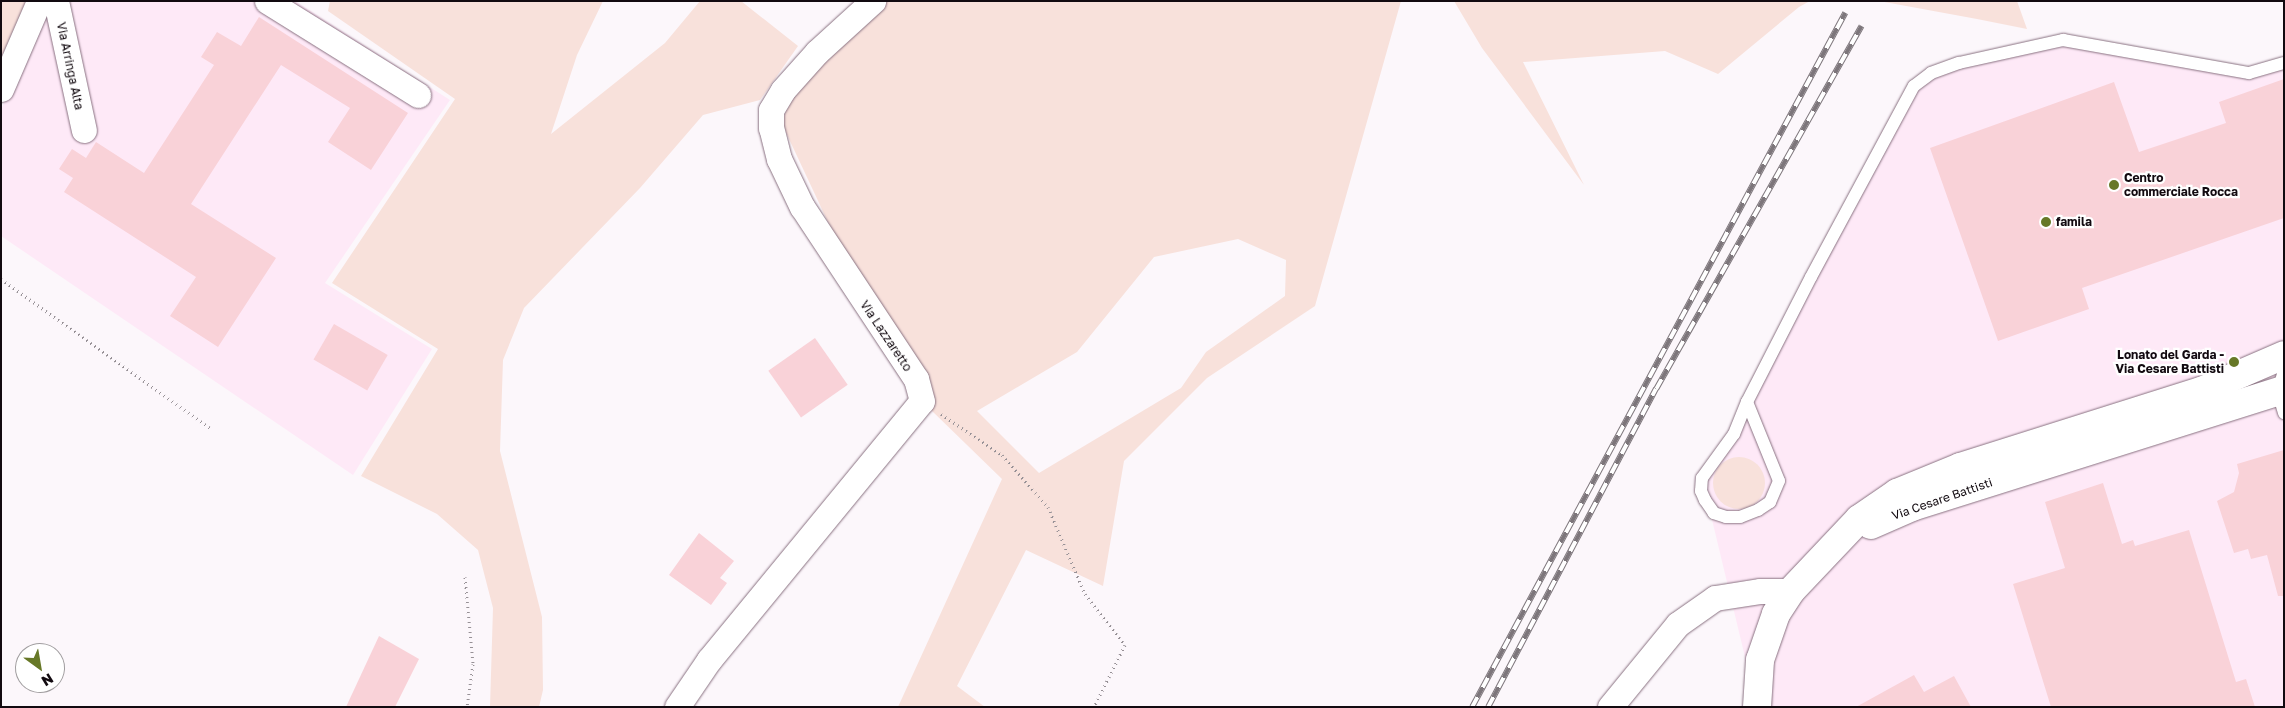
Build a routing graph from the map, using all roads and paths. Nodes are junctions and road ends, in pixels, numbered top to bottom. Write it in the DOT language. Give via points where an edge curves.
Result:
graph roads {
  1 [pos="38,1"];
  2 [pos="56,1"];
  3 [pos="267,1"];
  4 [pos="873,1"];
  5 [pos="2284,63"];
  6 [pos="1,90"];
  7 [pos="418,95"];
  8 [pos="84,130"];
  9 [pos="1,279"];
  10 [pos="2284,355"];
  11 [pos="2282,391"];
  12 [pos="922,401"];
  13 [pos="1747,402"];
  14 [pos="211,430"];
  15 [pos="1816,562"];
  16 [pos="465,577"];
  17 [pos="1791,591"];
  18 [pos="467,707"];
  19 [pos="677,707"];
  20 [pos="1094,707"];
  21 [pos="1610,707"];
  22 [pos="1757,707"];
  1 -- 6 [label="street"];
  2 -- 8 [label="street, Via Arringa Alta"];
  3 -- 7 [label="street"];
  4 -- 12 [label="street, Via Lazzaretto" via="787,84 772,110 771,128 779,159 802,207 916,379"];
  5 -- 13 [label="lane" via="2249,73 2064,40 1959,62 1931,73 1914,86"];
  9 -- 14 [label="path"];
  10 -- 15 [label="street, Via Cesare Battisti" via="2202,391 1924,480 1896,493 1859,519"];
  11 -- 15 [label="street, Via Cesare Battisti" via="1912,507 1873,524"];
  12 -- 19 [label="street" via="709,660"];
  12 -- 20 [label="path" via="1002,455 1048,507 1085,594 1125,645"];
  13 -- 13 [label="lane" via="1734,434 1702,478 1701,491 1705,500 1714,513 1726,517 1740,517 1770,502 1779,481"];
  15 -- 17 [label="street"];
  16 -- 18 [label="path" via="473,664"];
  17 -- 21 [label="street" via="1760,591 1715,598 1678,624"];
  17 -- 22 [label="street" via="1776,614 1760,660"];
}
